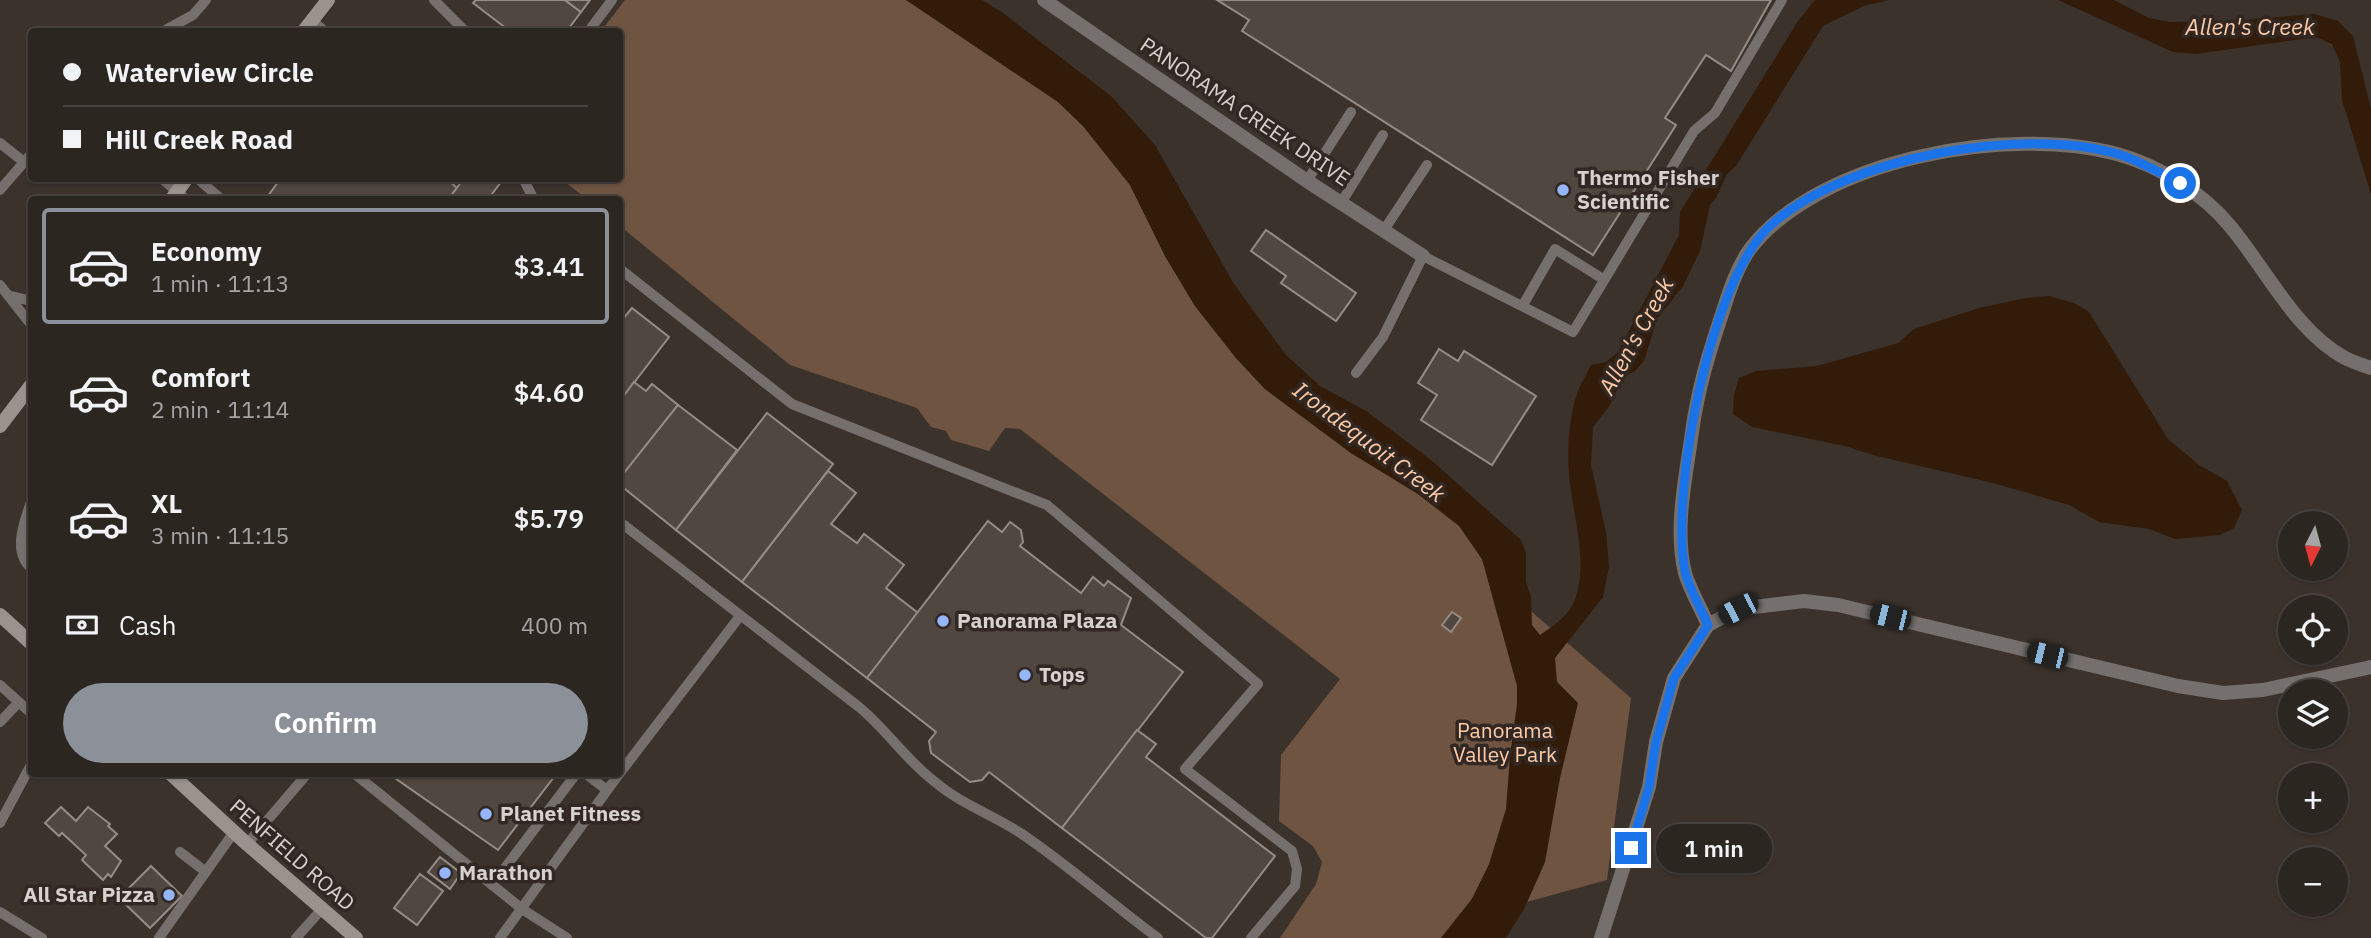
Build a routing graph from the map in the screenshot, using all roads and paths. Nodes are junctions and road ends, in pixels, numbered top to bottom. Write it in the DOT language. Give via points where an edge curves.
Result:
graph roads {
  1 [pos="206,0"];
  2 [pos="328,0"];
  3 [pos="434,0"];
  4 [pos="612,0"];
  5 [pos="1044,0"];
  6 [pos="1782,0"];
  7 [pos="308,26"];
  8 [pos="169,28"];
  9 [pos="462,28"];
  10 [pos="591,28"];
  11 [pos="1350,112"];
  12 [pos="1383,135"];
  13 [pos="0,143"];
  14 [pos="28,158"];
  15 [pos="24,162"];
  16 [pos="1427,164"];
  17 [pos="1307,181"];
  18 [pos="165,182"];
  19 [pos="202,182"];
  20 [pos="0,190"];
  21 [pos="178,196"];
  22 [pos="217,196"];
  23 [pos="1341,203"];
  24 [pos="1384,230"];
  25 [pos="1423,256"];
  26 [pos="623,271"];
  27 [pos="1604,279"];
  28 [pos="0,285"];
  29 [pos="10,296"];
  30 [pos="28,300"];
  31 [pos="1523,305"];
  32 [pos="28,321"];
  33 [pos="2371,368"];
  34 [pos="1356,373"];
  35 [pos="28,391"];
  36 [pos="0,426"];
  37 [pos="28,512"];
  38 [pos="623,524"];
  39 [pos="28,535"];
  40 [pos="20,538"];
  41 [pos="28,566"];
  42 [pos="0,615"];
  43 [pos="740,616"];
  44 [pos="1708,625"];
  45 [pos="28,640"];
  46 [pos="2371,667"];
  47 [pos="0,685"];
  48 [pos="18,704"];
  49 [pos="28,711"];
  50 [pos="0,722"];
  51 [pos="623,768"];
  52 [pos="28,770"];
  53 [pos="174,777"];
  54 [pos="304,777"];
  55 [pos="574,777"];
  56 [pos="590,777"];
  57 [pos="616,777"];
  58 [pos="369,778"];
  59 [pos="607,790"];
  60 [pos="0,823"];
  61 [pos="234,832"];
  62 [pos="247,844"];
  63 [pos="180,852"];
  64 [pos="206,872"];
  65 [pos="492,885"];
  66 [pos="522,909"];
  67 [pos="321,910"];
  68 [pos="0,912"];
  69 [pos="42,938"];
  70 [pos="159,938"];
  71 [pos="296,938"];
  72 [pos="356,938"];
  73 [pos="500,938"];
  74 [pos="568,938"];
  75 [pos="1158,938"];
  76 [pos="1251,938"];
  77 [pos="1601,938"];
  1 -- 8 [label="lane" via="193,15"];
  2 -- 7 [label="main road"];
  3 -- 9 [label="lane"];
  4 -- 10 [label="lane"];
  5 -- 17 [label="street, PANORAMA CREEK DRIVE"];
  6 -- 27 [label="lane" via="1715,113 1694,131"];
  11 -- 17 [label="lane"];
  12 -- 23 [label="lane"];
  13 -- 15 [label="lane"];
  14 -- 15 [label="lane"];
  15 -- 20 [label="lane"];
  16 -- 24 [label="lane"];
  17 -- 23 [label="street, PANORAMA CREEK DRIVE"];
  18 -- 21 [label="lane"];
  19 -- 22 [label="lane"];
  23 -- 24 [label="street, PANORAMA CREEK DRIVE"];
  24 -- 25 [label="street, PANORAMA CREEK DRIVE"];
  25 -- 31 [label="lane"];
  25 -- 34 [label="lane" via="1383,337"];
  26 -- 76 [label="lane" via="792,404 1047,505 1258,684 1185,769 1292,851 1297,869 1294,886"];
  27 -- 31 [label="lane" via="1573,332"];
  27 -- 31 [label="lane" via="1555,249"];
  28 -- 29 [label="lane"];
  29 -- 30 [label="lane"];
  29 -- 32 [label="lane"];
  33 -- 44 [label="street" via="2346,358 2307,328 2208,203 2180,183 2118,154 2036,144 1980,146 1911,158 1858,176 1808,198 1771,225 1748,252 1730,290 1698,389 1684,491 1681,538 1685,573"];
  35 -- 36 [label="main road"];
  37 -- 40 [label="lane"];
  38 -- 43 [label="lane"];
  39 -- 40 [label="lane"];
  40 -- 41 [label="lane"];
  42 -- 45 [label="main road"];
  43 -- 51 [label="lane"];
  43 -- 75 [label="lane" via="867,713 934,782 1025,836"];
  44 -- 46 [label="street" via="1738,609 1804,601 1838,605 2223,693 2263,690"];
  44 -- 77 [label="street" via="1674,678 1649,787"];
  47 -- 48 [label="lane"];
  48 -- 49 [label="lane"];
  48 -- 50 [label="lane"];
  52 -- 60 [label="lane"];
  53 -- 61 [label="main road, PENFIELD ROAD"];
  54 -- 62 [label="lane"];
  55 -- 65 [label="lane"];
  56 -- 59 [label="lane"];
  57 -- 59 [label="lane"];
  58 -- 65 [label="lane"];
  59 -- 66 [label="lane"];
  61 -- 62 [label="main road, PENFIELD ROAD"];
  61 -- 64 [label="lane"];
  62 -- 67 [label="main road, PENFIELD ROAD"];
  63 -- 64 [label="lane"];
  64 -- 70 [label="lane"];
  65 -- 66 [label="lane"];
  66 -- 73 [label="lane"];
  66 -- 74 [label="lane"];
  67 -- 71 [label="lane"];
  67 -- 72 [label="main road, PENFIELD ROAD"];
  68 -- 69 [label="lane"];
}
